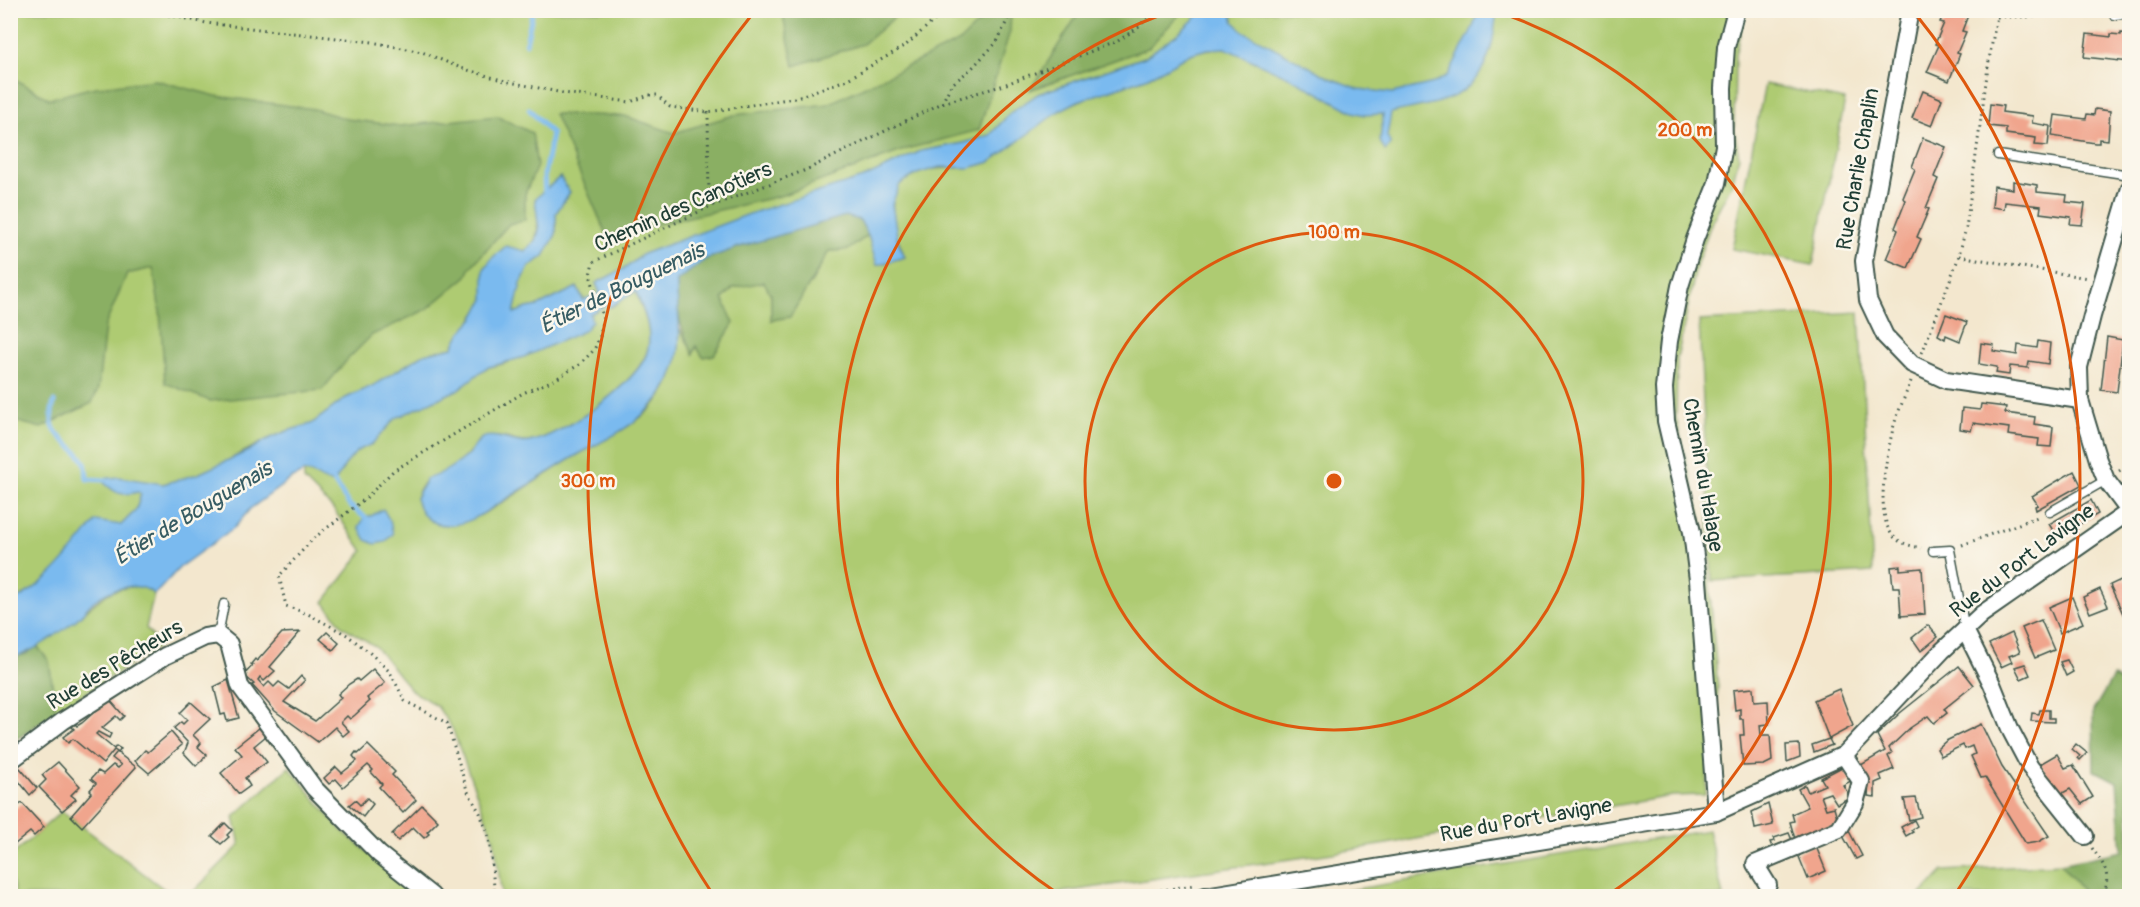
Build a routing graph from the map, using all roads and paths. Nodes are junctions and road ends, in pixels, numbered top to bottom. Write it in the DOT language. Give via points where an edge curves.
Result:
graph roads {
  1 [pos="145,10"];
  2 [pos="946,10"];
  3 [pos="1012,10"];
  4 [pos="1156,10"];
  5 [pos="1736,10"];
  6 [pos="1910,10"];
  7 [pos="1998,10"];
  8 [pos="2130,13"];
  9 [pos="2114,15"];
  10 [pos="1997,17"];
  11 [pos="942,103"];
  12 [pos="708,112"];
  13 [pos="1998,155"];
  14 [pos="2130,175"];
  15 [pos="2130,188"];
  16 [pos="709,207"];
  17 [pos="1959,255"];
  18 [pos="2102,280"];
  19 [pos="1917,366"];
  20 [pos="2080,400"];
  21 [pos="2106,480"];
  22 [pos="2129,511"];
  23 [pos="2050,512"];
  24 [pos="1950,550"];
  25 [pos="1933,551"];
  26 [pos="224,604"];
  27 [pos="1965,630"];
  28 [pos="218,635"];
  29 [pos="1844,755"];
  30 [pos="10,761"];
  31 [pos="1716,812"];
  32 [pos="2085,836"];
  33 [pos="1768,885"];
  34 [pos="2104,895"];
  35 [pos="432,897"];
  36 [pos="495,897"];
  37 [pos="1205,897"];
  1 -- 12 [label="path" via="206,23 372,42 422,52 505,81 630,102 657,96 670,106"];
  2 -- 12 [label="path" via="905,46 846,80 794,98"];
  3 -- 11 [label="path" via="997,42 951,86"];
  4 -- 11 [label="path, Chemin des Canotiers" via="1118,41 1001,86"];
  5 -- 31 [label="street, Chemin du Halage" via="1726,47 1724,146 1680,286 1664,388 1666,421 1692,532 1698,580"];
  6 -- 19 [label="street, Rue Charlie Chaplin" via="1864,261 1868,300 1885,336"];
  7 -- 10 [label="path"];
  8 -- 9 [label="lane"];
  9 -- 10 [label="path"];
  10 -- 17 [label="path"];
  11 -- 16 [label="path, Chemin des Canotiers" via="806,170"];
  12 -- 16 [label="path"];
  13 -- 14 [label="lane"];
  15 -- 18 [label="street"];
  16 -- 36 [label="path, Chemin des Canotiers" via="593,262 590,275 603,317 594,350 580,364 523,393 393,471 315,538 279,576 286,606 347,635 390,672 405,701 447,723 467,790 489,838"];
  17 -- 18 [label="path"];
  17 -- 19 [label="path"];
  18 -- 20 [label="street" via="2079,368"];
  19 -- 20 [label="street, Rue Charlie Chaplin" via="1946,380"];
  19 -- 25 [label="path" via="1894,428 1885,469 1884,502 1886,523 1894,537 1910,546"];
  20 -- 21 [label="street"];
  21 -- 22 [label="street"];
  21 -- 23 [label="lane"];
  22 -- 27 [label="street, Rue du Port Lavigne"];
  23 -- 24 [label="path"];
  24 -- 25 [label="lane"];
  24 -- 27 [label="lane"];
  26 -- 28 [label="lane"];
  27 -- 29 [label="street, Rue du Port Lavigne"];
  27 -- 32 [label="street" via="2030,767"];
  28 -- 30 [label="street, Rue des Pêcheurs" via="165,656 63,720"];
  28 -- 35 [label="street" via="229,644 240,686 314,788 379,854"];
  29 -- 31 [label="street, Rue du Port Lavigne"];
  29 -- 33 [label="street" via="1861,781 1855,803 1839,829 1755,864"];
  31 -- 37 [label="street, Rue du Port Lavigne"];
  32 -- 34 [label="path" via="2109,877"];
}
